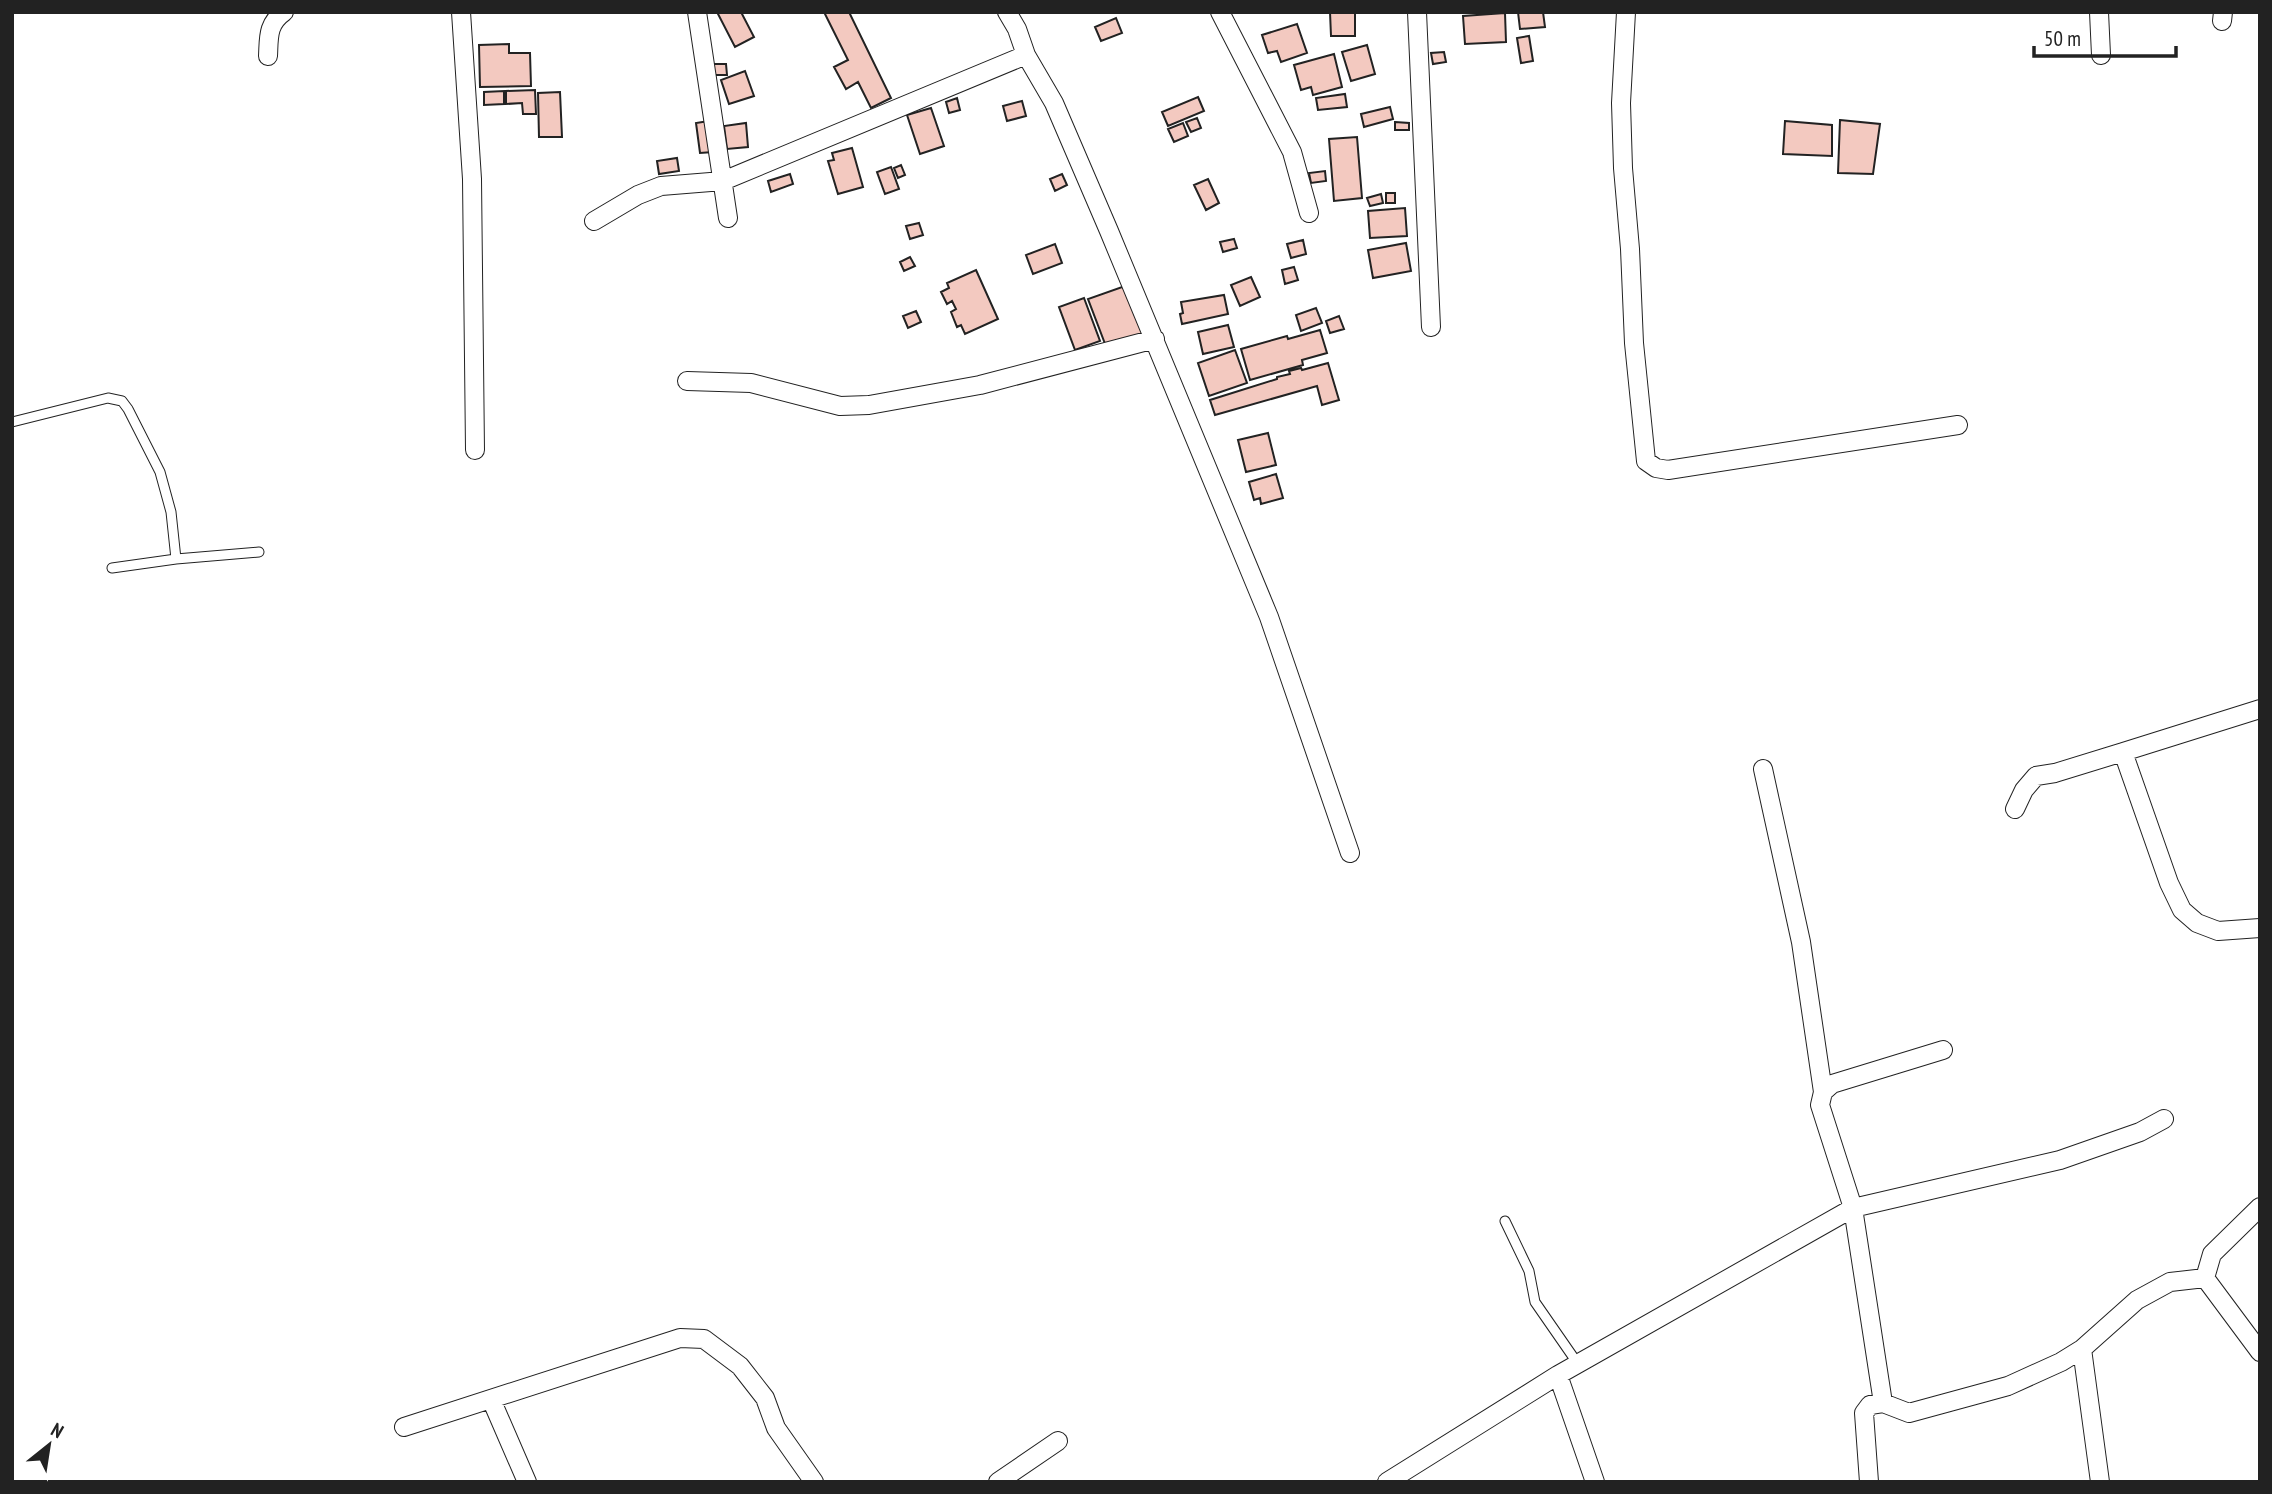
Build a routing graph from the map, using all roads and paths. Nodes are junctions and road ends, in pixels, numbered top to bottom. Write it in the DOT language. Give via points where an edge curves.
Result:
graph roads {
  1 [pos="284,12"];
  2 [pos="461,12"];
  3 [pos="697,12"];
  4 [pos="1007,12"];
  5 [pos="1220,12"];
  6 [pos="1418,12"];
  7 [pos="1626,12"];
  8 [pos="2099,12"];
  9 [pos="1026,55"];
  10 [pos="2101,55"];
  11 [pos="268,56"];
  12 [pos="723,181"];
  13 [pos="1309,213"];
  14 [pos="727,218"];
  15 [pos="594,221"];
  16 [pos="1431,327"];
  17 [pos="1155,339"];
  18 [pos="687,381"];
  19 [pos="12,422"];
  20 [pos="1958,425"];
  21 [pos="475,450"];
  22 [pos="259,552"];
  23 [pos="176,559"];
  24 [pos="111,568"];
  25 [pos="2260,709"];
  26 [pos="2123,752"];
  27 [pos="1763,769"];
  28 [pos="2015,809"];
  29 [pos="1350,853"];
  30 [pos="2260,928"];
  31 [pos="1943,1051"];
  32 [pos="1823,1092"];
  33 [pos="2164,1119"];
  34 [pos="2260,1207"];
  35 [pos="1853,1208"];
  36 [pos="1505,1221"];
  37 [pos="2205,1278"];
  38 [pos="2082,1349"];
  39 [pos="2260,1352"];
  40 [pos="1578,1364"];
  41 [pos="1558,1375"];
  42 [pos="491,1399"];
  43 [pos="1884,1403"];
  44 [pos="404,1427"];
  45 [pos="1058,1441"];
  46 [pos="527,1482"];
  47 [pos="814,1482"];
  48 [pos="998,1482"];
  49 [pos="1387,1482"];
  50 [pos="1595,1482"];
  51 [pos="1869,1482"];
  52 [pos="2100,1482"];
  1 -- 11 [label="street" via="270,26"];
  2 -- 21 [label="street" via="472,179"];
  3 -- 12 [label="street"];
  4 -- 9 [label="street"];
  5 -- 13 [label="street" via="1292,152"];
  6 -- 16 [label="street"];
  7 -- 20 [label="street" via="1623,168 1646,461 1668,470"];
  8 -- 10 [label="street"];
  9 -- 12 [label="street"];
  9 -- 17 [label="street" via="1054,103"];
  12 -- 14 [label="street"];
  12 -- 15 [label="street" via="661,186"];
  17 -- 18 [label="street" via="980,385 869,405 840,406 751,383"];
  17 -- 29 [label="street" via="1269,617"];
  19 -- 23 [label="lane" via="108,397 122,401 160,472 171,512"];
  22 -- 23 [label="lane"];
  23 -- 24 [label="lane"];
  25 -- 26 [label="street"];
  26 -- 28 [label="street" via="2036,776"];
  26 -- 30 [label="street" via="2182,910 2197,923 2218,930"];
  27 -- 32 [label="street" via="1801,942"];
  31 -- 32 [label="street" via="1832,1084"];
  32 -- 35 [label="street" via="1820,1105"];
  33 -- 35 [label="street" via="2060,1160"];
  34 -- 37 [label="street" via="2212,1254"];
  35 -- 40 [label="street"];
  35 -- 43 [label="street"];
  36 -- 40 [label="lane" via="1529,1271 1535,1302"];
  37 -- 38 [label="street" via="2171,1282 2137,1300"];
  37 -- 39 [label="street"];
  38 -- 43 [label="street" via="1995,1390 1909,1413"];
  38 -- 52 [label="street"];
  40 -- 41 [label="street"];
  41 -- 49 [label="street"];
  41 -- 50 [label="street"];
  42 -- 44 [label="street"];
  42 -- 46 [label="street"];
  42 -- 47 [label="street" via="680,1338 704,1339 740,1366 765,1398 775,1428"];
  43 -- 51 [label="street" via="1870,1405 1864,1413"];
  45 -- 48 [label="street"];
}
